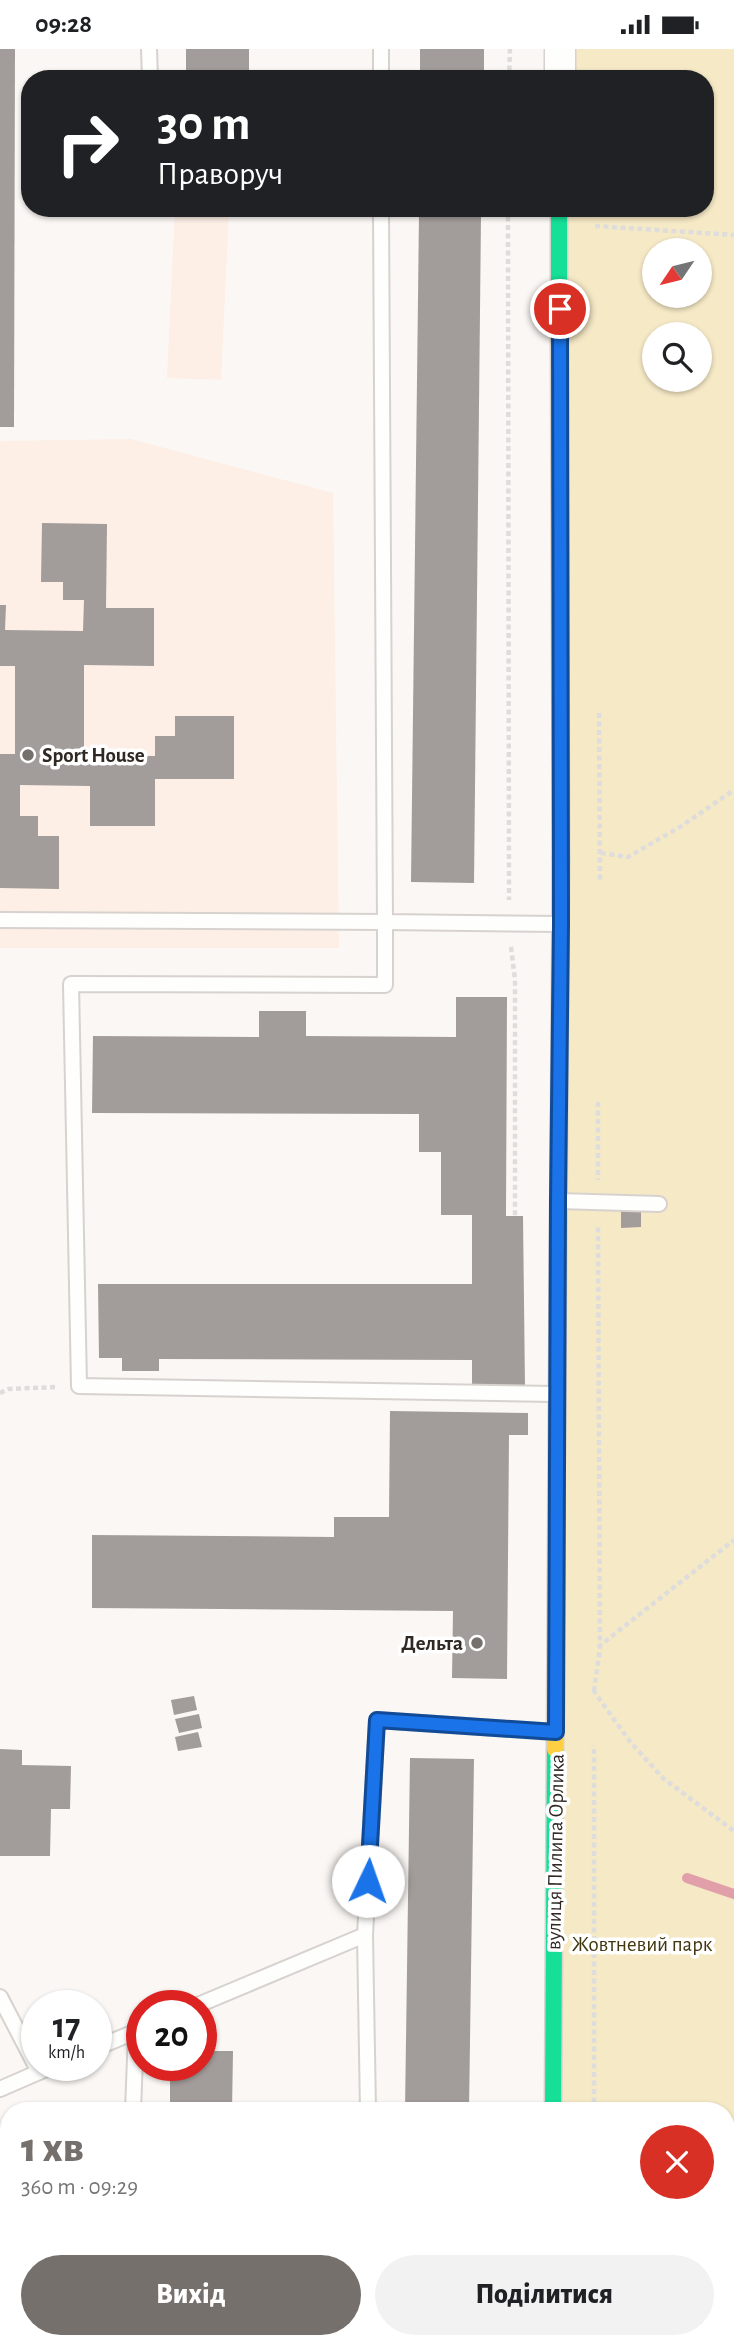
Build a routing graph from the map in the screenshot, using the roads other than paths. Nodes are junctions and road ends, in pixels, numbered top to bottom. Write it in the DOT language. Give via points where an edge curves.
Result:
graph roads {
  1 [pos="149,49"];
  2 [pos="381,49"];
  3 [pos="560,49"];
  4 [pos="150,70"];
  5 [pos="381,70"];
  6 [pos="560,70"];
  7 [pos="381,217"];
  8 [pos="559,217"];
  9 [pos="0,920"];
  10 [pos="385,922"];
  11 [pos="561,924"];
  12 [pos="558,1201"];
  13 [pos="659,1204"];
  14 [pos="557,1394"];
  15 [pos="556,1732"];
  16 [pos="365,1935"];
  17 [pos="0,1997"];
  18 [pos="217,1997"];
  19 [pos="21,2037"];
  20 [pos="21,2079"];
  21 [pos="135,2081"];
  22 [pos="0,2089"];
  23 [pos="134,2102"];
  24 [pos="368,2102"];
  25 [pos="552,2102"];
  1 -- 4 [label="lane"];
  2 -- 5 [label="lane"];
  3 -- 6 [label="street"];
  7 -- 10 [label="lane"];
  8 -- 11 [label="street, вулиця Пилипа Орлика"];
  9 -- 10 [label="lane"];
  10 -- 11 [label="lane"];
  10 -- 14 [label="lane" via="385,985 71,984 79,1386"];
  11 -- 12 [label="street, вулиця Пилипа Орлика"];
  12 -- 13 [label="lane"];
  12 -- 14 [label="street, вулиця Пилипа Орлика"];
  14 -- 15 [label="street, вулиця Пилипа Орлика"];
  15 -- 16 [label="lane" via="377,1720"];
  15 -- 25 [label="street, вулиця Пилипа Орлика"];
  16 -- 18 [label="lane"];
  16 -- 24 [label="lane"];
  17 -- 19 [label="lane"];
  20 -- 22 [label="lane"];
  21 -- 23 [label="lane"];
}
